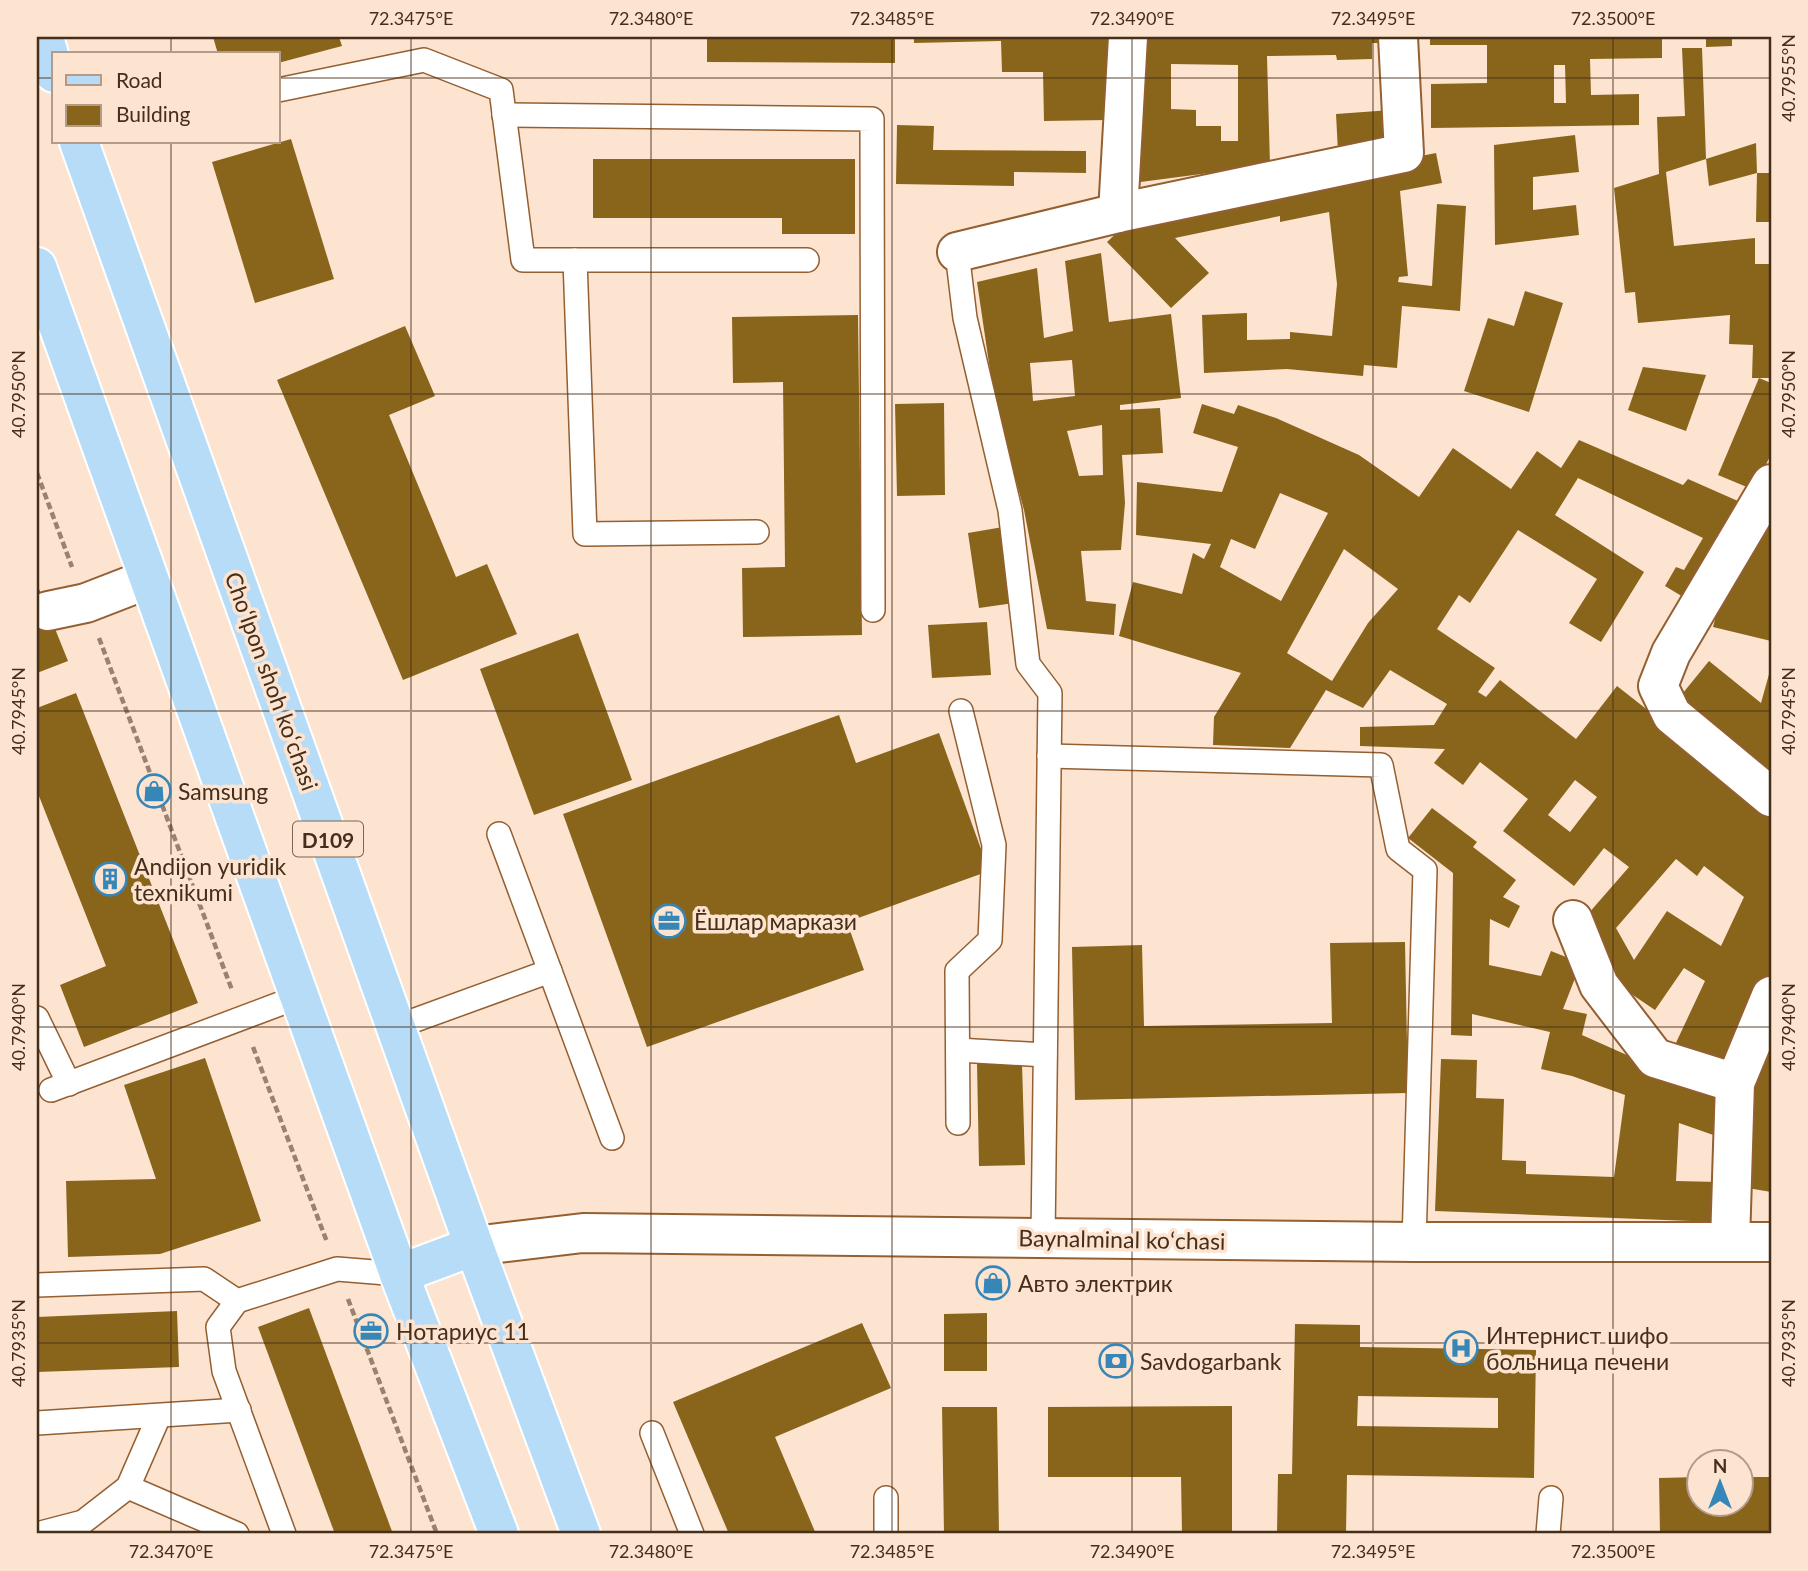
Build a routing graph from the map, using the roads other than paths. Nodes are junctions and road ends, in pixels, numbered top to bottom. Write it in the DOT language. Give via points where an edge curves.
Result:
graph roads {
  1 [pos="44,37"];
  2 [pos="1128,37"];
  3 [pos="1398,37"];
  4 [pos="52,66"];
  5 [pos="280,90"];
  6 [pos="504,115"];
  7 [pos="81,144"];
  8 [pos="1118,213"];
  9 [pos="957,252"];
  10 [pos="575,260"];
  11 [pos="807,260"];
  12 [pos="37,267"];
  13 [pos="1771,484"];
  14 [pos="757,532"];
  15 [pos="148,579"];
  16 [pos="873,610"];
  17 [pos="48,611"];
  18 [pos="961,711"];
  19 [pos="1049,756"];
  20 [pos="1771,797"];
  21 [pos="499,834"];
  22 [pos="1573,920"];
  23 [pos="550,971"];
  24 [pos="1771,996"];
  25 [pos="299,997"];
  26 [pos="37,1021"];
  27 [pos="396,1027"];
  28 [pos="958,1051"];
  29 [pos="1045,1055"];
  30 [pos="1735,1083"];
  31 [pos="958,1123"];
  32 [pos="612,1138"];
  33 [pos="1043,1238"];
  34 [pos="1415,1242"];
  35 [pos="1730,1242"];
  36 [pos="1771,1242"];
  37 [pos="474,1246"];
  38 [pos="398,1275"];
  39 [pos="37,1285"];
  40 [pos="237,1301"];
  41 [pos="239,1410"];
  42 [pos="159,1416"];
  43 [pos="37,1423"];
  44 [pos="652,1433"];
  45 [pos="128,1487"];
  46 [pos="886,1498"];
  47 [pos="1551,1498"];
  48 [pos="37,1534"];
  49 [pos="237,1534"];
  50 [pos="284,1534"];
  51 [pos="499,1534"];
  52 [pos="581,1534"];
  53 [pos="692,1534"];
  54 [pos="886,1534"];
  55 [pos="1548,1534"];
  1 -- 4 [label="main road"];
  2 -- 8 [label="street"];
  3 -- 8 [label="street" via="1404,153"];
  5 -- 6 [label="lane" via="424,60 501,90"];
  6 -- 10 [label="lane" via="523,260"];
  6 -- 16 [label="lane" via="872,119"];
  7 -- 27 [label="main road, Choʻlpon shoh koʻchasi / D109"];
  8 -- 9 [label="street"];
  9 -- 19 [label="lane" via="965,318 1010,510 1028,664 1049,693"];
  10 -- 11 [label="lane"];
  10 -- 14 [label="lane" via="584,534"];
  12 -- 15 [label="main road"];
  13 -- 20 [label="street" via="1671,653 1658,686 1672,715"];
  15 -- 17 [label="street" via="86,603"];
  15 -- 25 [label="main road"];
  18 -- 28 [label="lane" via="994,845 990,940 957,971"];
  19 -- 29 [label="lane"];
  19 -- 34 [label="lane" via="1381,765 1398,849 1425,870"];
  21 -- 23 [label="lane"];
  22 -- 30 [label="street" via="1599,985 1655,1058"];
  23 -- 27 [label="lane"];
  23 -- 32 [label="lane"];
  24 -- 30 [label="street"];
  25 -- 26 [label="lane" via="60,1087"];
  25 -- 38 [label="main road"];
  27 -- 37 [label="main road, Choʻlpon shoh koʻchasi / D109"];
  28 -- 29 [label="lane"];
  28 -- 31 [label="lane"];
  29 -- 33 [label="lane"];
  30 -- 35 [label="street"];
  33 -- 34 [label="street, Baynalminal koʻchasi"];
  33 -- 37 [label="street, Baynalminal koʻchasi" via="583,1233"];
  34 -- 35 [label="street, Baynalminal koʻchasi"];
  35 -- 36 [label="street, Baynalminal koʻchasi"];
  37 -- 38 [label="main road"];
  37 -- 52 [label="main road, Choʻlpon shoh koʻchasi / D109"];
  38 -- 40 [label="lane" via="337,1269"];
  38 -- 51 [label="main road"];
  39 -- 40 [label="lane" via="204,1279"];
  40 -- 41 [label="lane" via="218,1327 224,1371"];
  41 -- 42 [label="lane"];
  41 -- 50 [label="lane"];
  42 -- 43 [label="lane"];
  42 -- 45 [label="lane"];
  44 -- 53 [label="lane"];
  45 -- 48 [label="lane" via="83,1522"];
  45 -- 49 [label="lane"];
  46 -- 54 [label="lane"];
  47 -- 55 [label="lane"];
}
